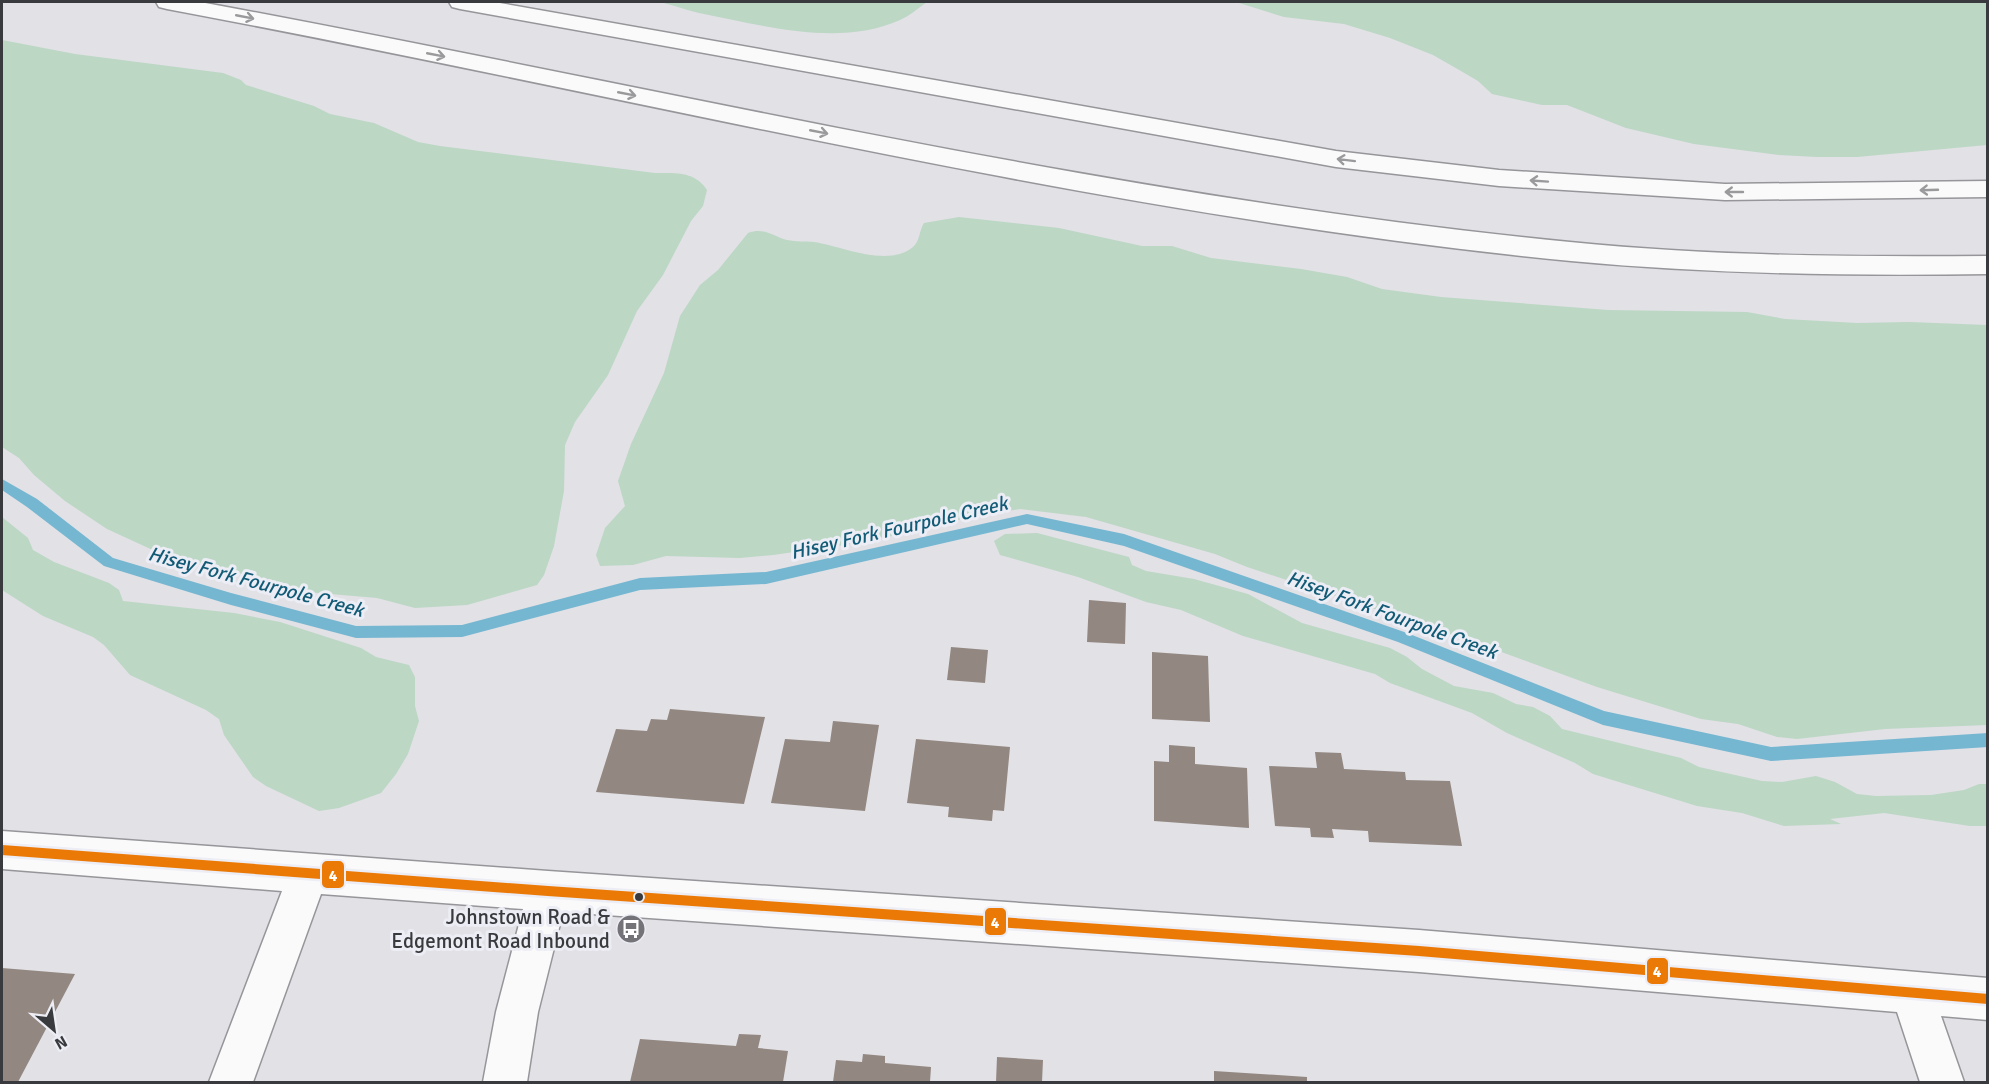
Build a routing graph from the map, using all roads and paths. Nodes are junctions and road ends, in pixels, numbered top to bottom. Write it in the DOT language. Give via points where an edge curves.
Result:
graph roads {
  1 [pos="167,2"];
  2 [pos="460,2"];
  3 [pos="1988,189"];
  4 [pos="1988,265"];
  5 [pos="2,850"];
  6 [pos="309,873"];
  7 [pos="548,891"];
  8 [pos="1912,993"];
  9 [pos="1988,999"];
  10 [pos="231,1083"];
  11 [pos="505,1083"];
  12 [pos="1942,1083"];
  1 -- 4 [label="main road, one-way" via="1147,196 1348,227 1646,258 1764,264"];
  3 -- 2 [label="main road, one-way" via="1725,192 1499,178 1336,159"];
  5 -- 6 [label="main road"];
  6 -- 7 [label="main road"];
  6 -- 10 [label="main road"];
  7 -- 8 [label="main road" via="1419,951"];
  7 -- 11 [label="main road" via="517,1012"];
  8 -- 9 [label="main road"];
  8 -- 12 [label="main road"];
}
